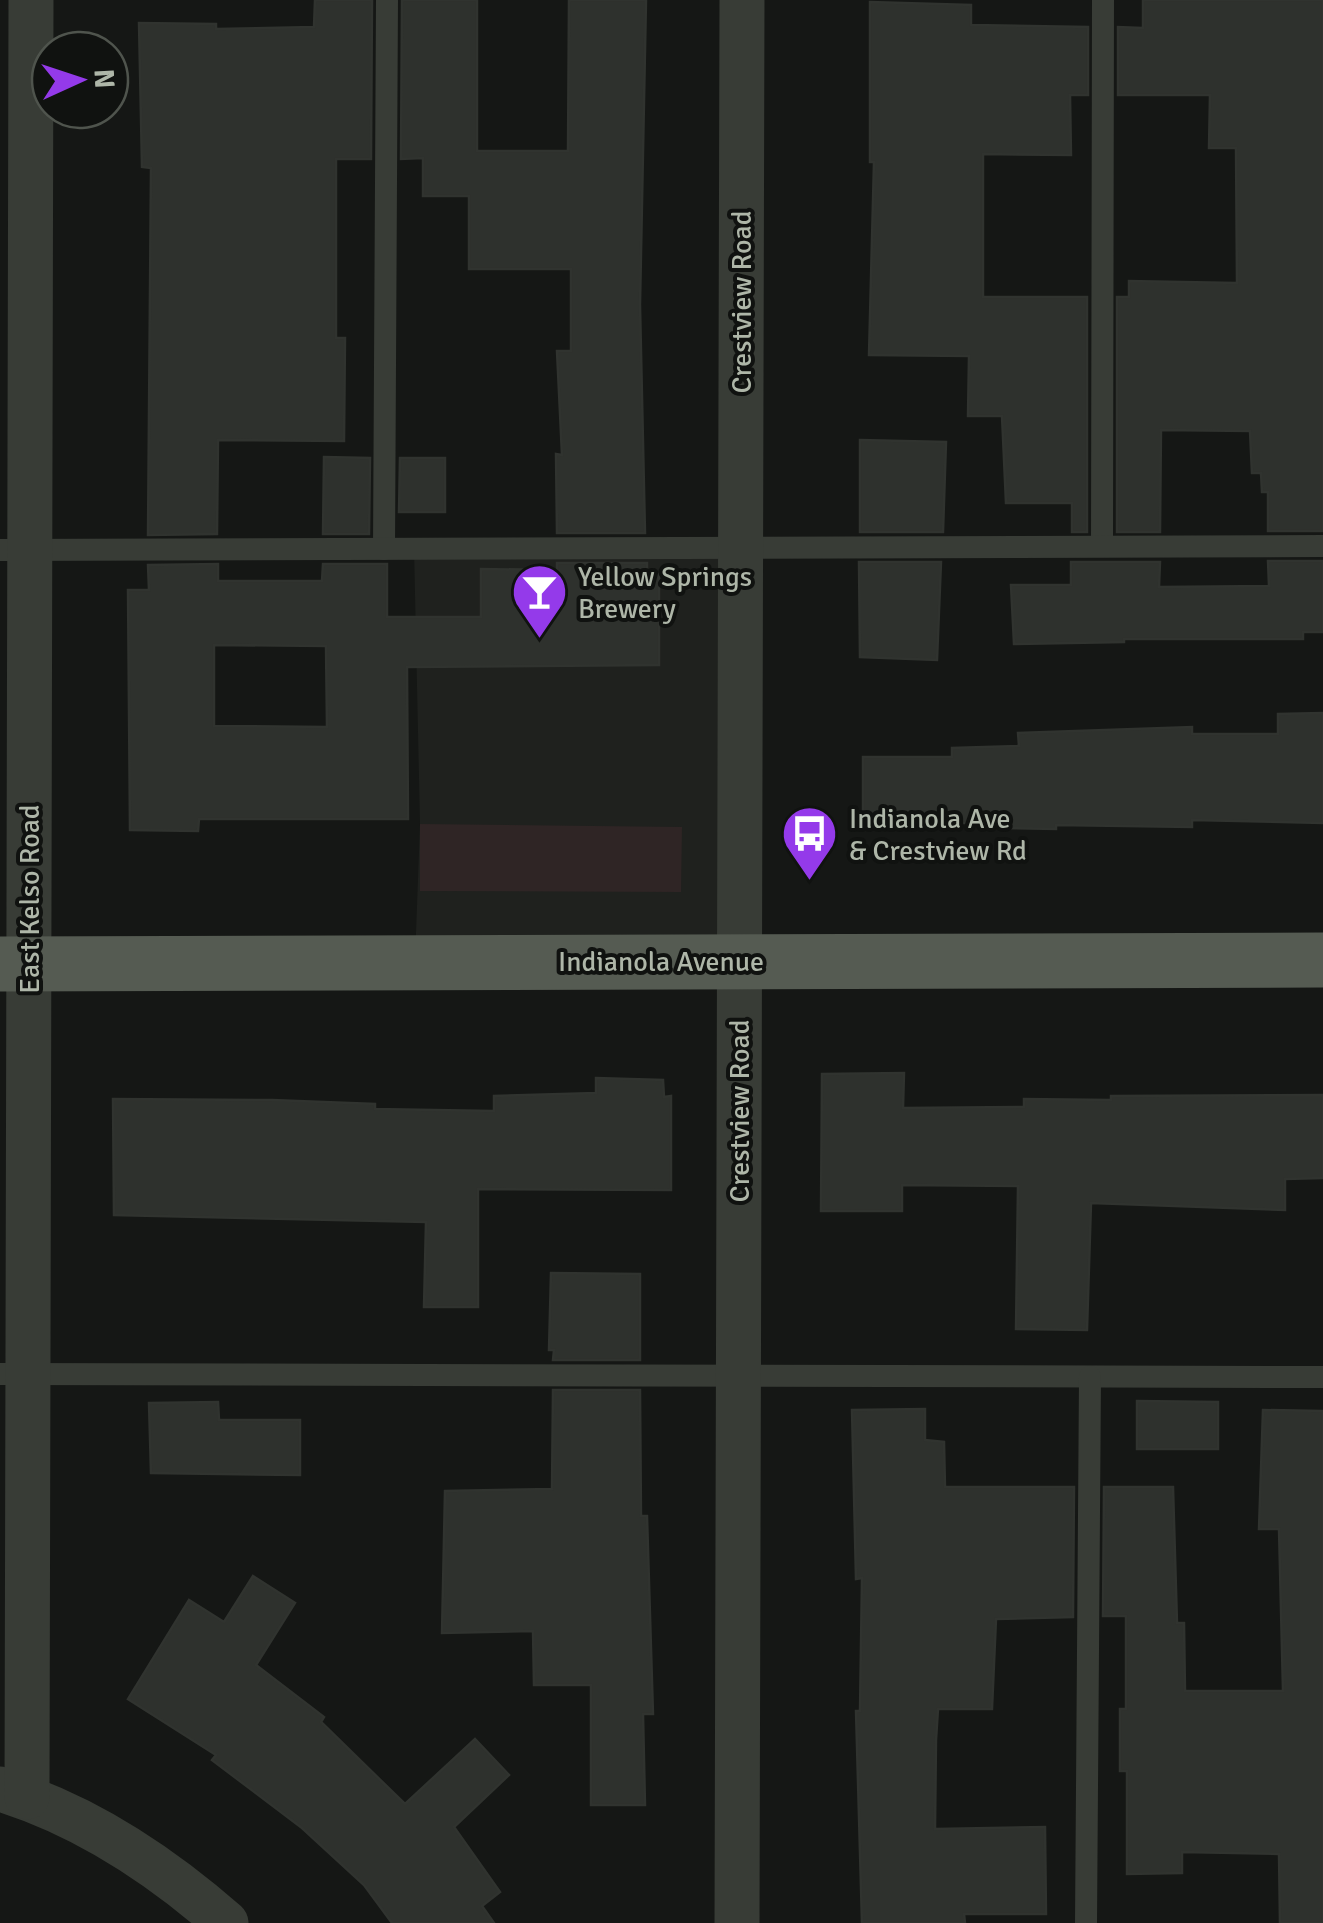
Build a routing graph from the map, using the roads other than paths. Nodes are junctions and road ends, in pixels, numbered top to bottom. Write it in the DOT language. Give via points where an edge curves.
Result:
graph roads {
  1 [pos="31,0"];
  2 [pos="386,0"];
  3 [pos="742,0"];
  4 [pos="1103,0"];
  5 [pos="1102,546"];
  6 [pos="1323,546"];
  7 [pos="384,548"];
  8 [pos="740,548"];
  9 [pos="15,550"];
  10 [pos="1323,960"];
  11 [pos="740,961"];
  12 [pos="15,964"];
  13 [pos="14,1374"];
  14 [pos="738,1376"];
  15 [pos="1090,1376"];
  16 [pos="1323,1377"];
  17 [pos="14,1793"];
  18 [pos="226,1923"];
  19 [pos="737,1923"];
  20 [pos="1086,1923"];
  1 -- 9 [label="street, East Kelso Road"];
  2 -- 7 [label="lane"];
  3 -- 8 [label="street, Crestview Road"];
  4 -- 5 [label="lane"];
  5 -- 6 [label="lane"];
  5 -- 8 [label="lane"];
  7 -- 8 [label="lane"];
  7 -- 9 [label="lane"];
  8 -- 11 [label="street, Crestview Road"];
  9 -- 12 [label="street, East Kelso Road"];
  10 -- 11 [label="main road, Indianola Avenue"];
  11 -- 12 [label="main road, Indianola Avenue"];
  11 -- 14 [label="street, Crestview Road"];
  12 -- 13 [label="street, East Kelso Road"];
  13 -- 14 [label="lane"];
  13 -- 17 [label="street, East Kelso Road"];
  14 -- 15 [label="lane"];
  14 -- 19 [label="street, Crestview Road"];
  15 -- 16 [label="lane"];
  15 -- 20 [label="lane"];
  17 -- 18 [label="street" via="137,1854"];
}
